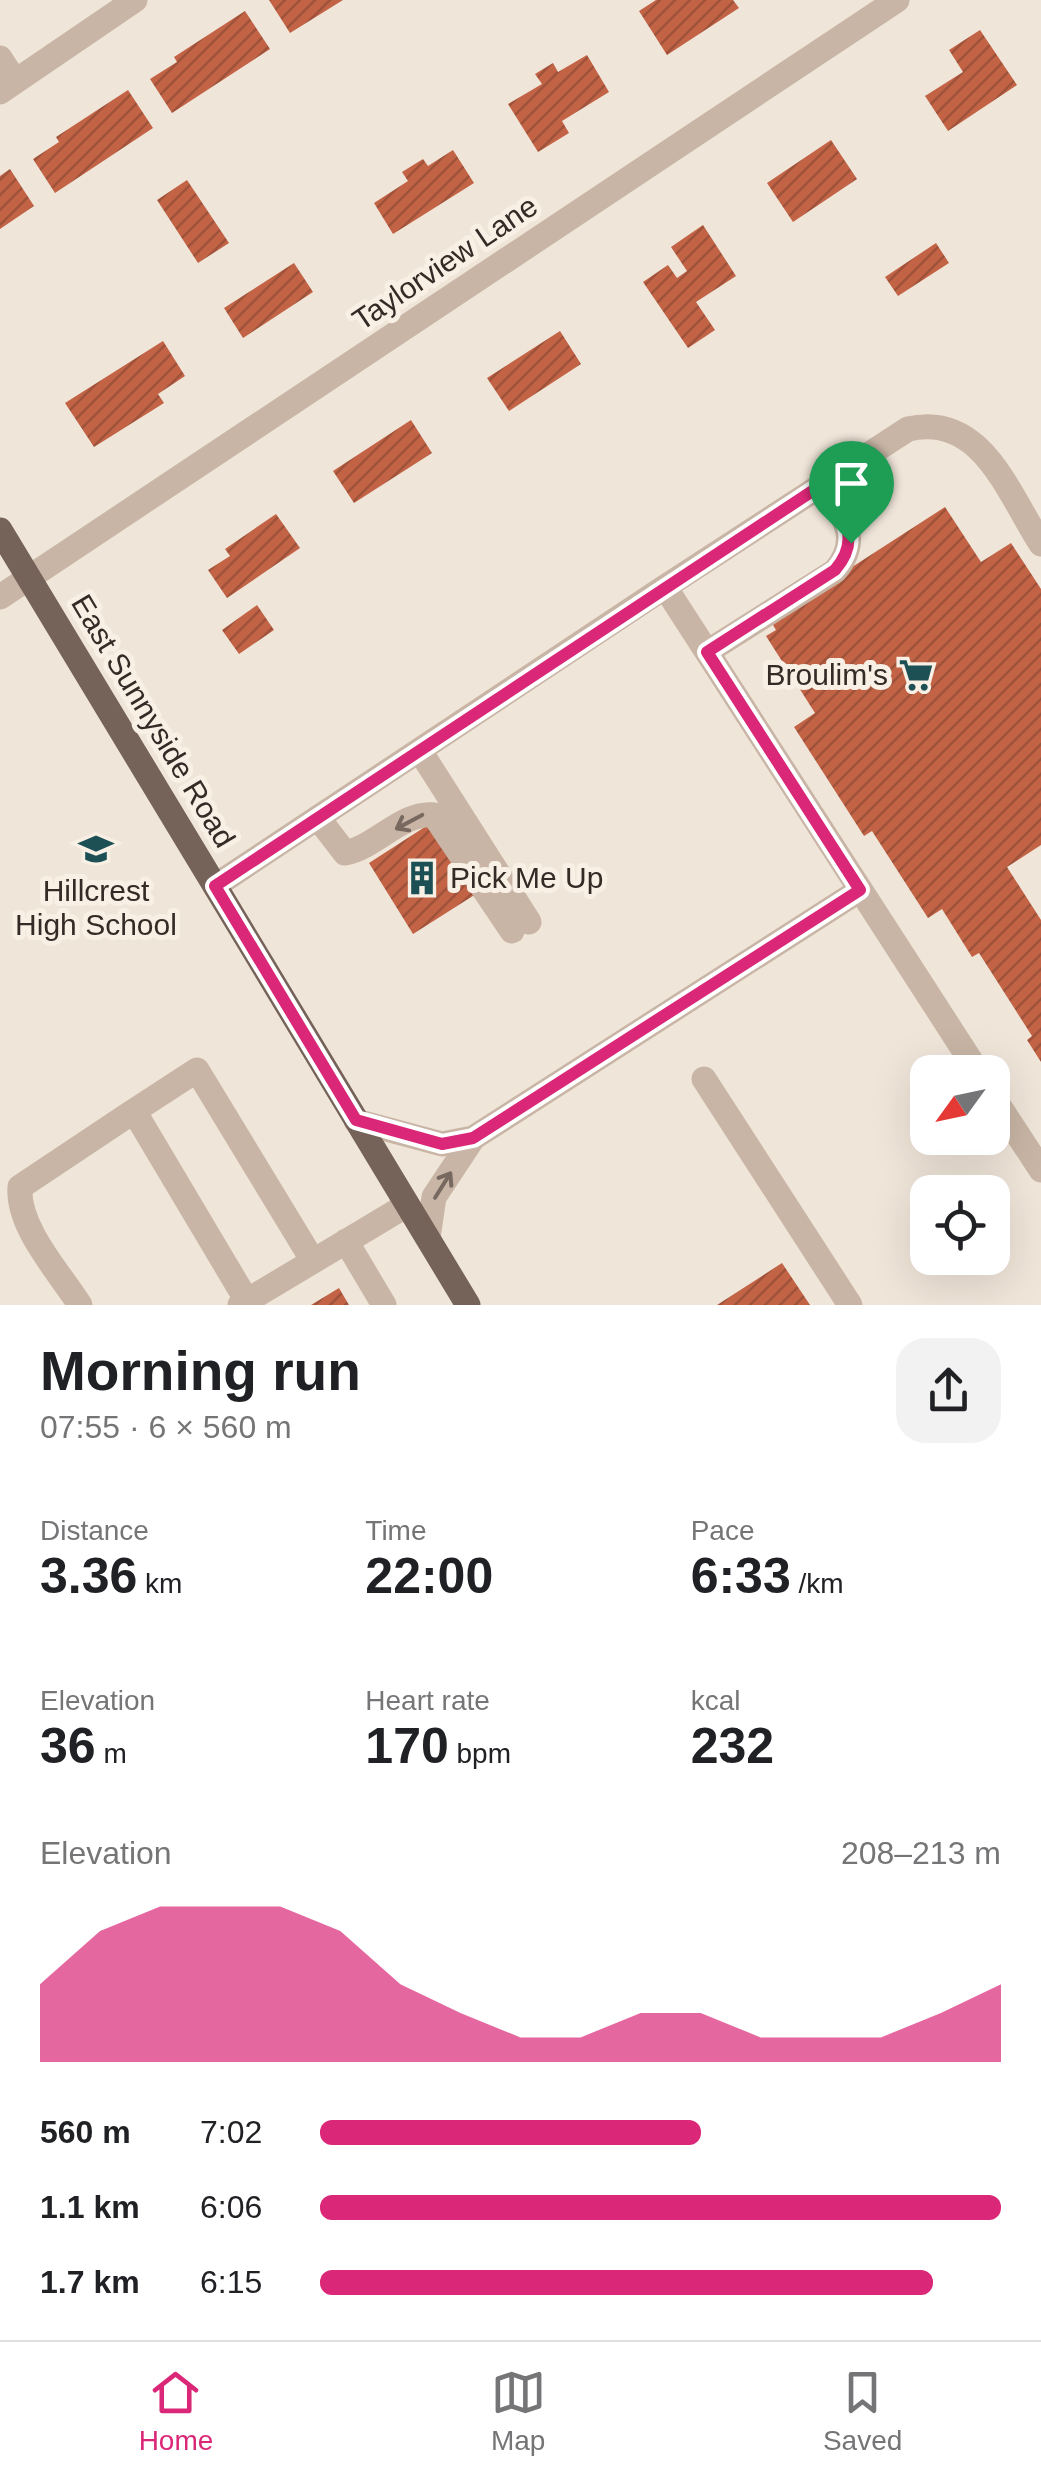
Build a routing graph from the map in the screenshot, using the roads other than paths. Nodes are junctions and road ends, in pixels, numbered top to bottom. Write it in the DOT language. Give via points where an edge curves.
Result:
graph roads {
  1 [pos="134,0"];
  2 [pos="897,0"];
  3 [pos="0,58"];
  4 [pos="8,87"];
  5 [pos="823,484"];
  6 [pos="0,530"];
  7 [pos="1041,544"];
  8 [pos="30,579"];
  9 [pos="665,587"];
  10 [pos="0,597"];
  11 [pos="707,652"];
  12 [pos="420,751"];
  13 [pos="318,818"];
  14 [pos="215,886"];
  15 [pos="860,890"];
  16 [pos="967,1055"];
  17 [pos="704,1079"];
  18 [pos="134,1111"];
  19 [pos="356,1120"];
  20 [pos="1010,1123"];
  21 [pos="473,1138"];
  22 [pos="1041,1170"];
  23 [pos="408,1205"];
  24 [pos="428,1238"];
  25 [pos="346,1241"];
  26 [pos="314,1260"];
  27 [pos="244,1303"];
  28 [pos="381,1303"];
  29 [pos="80,1305"];
  30 [pos="468,1305"];
  31 [pos="850,1305"];
  1 -- 4 [label="street"];
  2 -- 8 [label="street, Taylorview Lane"];
  3 -- 4 [label="street"];
  5 -- 7 [label="street" via="908,429 934,423 956,429 978,447"];
  5 -- 9 [label="street"];
  5 -- 11 [label="street" via="851,531 846,557"];
  6 -- 8 [label="main road, East Sunnyside Road"];
  8 -- 10 [label="street, Taylorview Lane"];
  8 -- 14 [label="main road, East Sunnyside Road"];
  9 -- 11 [label="street"];
  9 -- 12 [label="street"];
  11 -- 15 [label="street"];
  12 -- 13 [label="street"];
  12 -- 13 [label="street, one-way" via="520,927 434,815 423,814 345,853"];
  13 -- 14 [label="street"];
  14 -- 19 [label="main road, East Sunnyside Road"];
  15 -- 16 [label="street"];
  15 -- 21 [label="street"];
  17 -- 31 [label="street"];
  18 -- 26 [label="street" via="197,1070"];
  18 -- 27 [label="street"];
  18 -- 29 [label="street" via="20,1187 26,1221"];
  19 -- 21 [label="street" via="442,1144"];
  19 -- 23 [label="main road, East Sunnyside Road"];
  20 -- 22 [label="street"];
  24 -- 21 [label="street, one-way" via="434,1197"];
  23 -- 24 [label="main road, East Sunnyside Road"];
  23 -- 25 [label="street"];
  24 -- 30 [label="main road, East Sunnyside Road"];
  25 -- 26 [label="street"];
  25 -- 28 [label="street"];
  26 -- 27 [label="street"];
}
